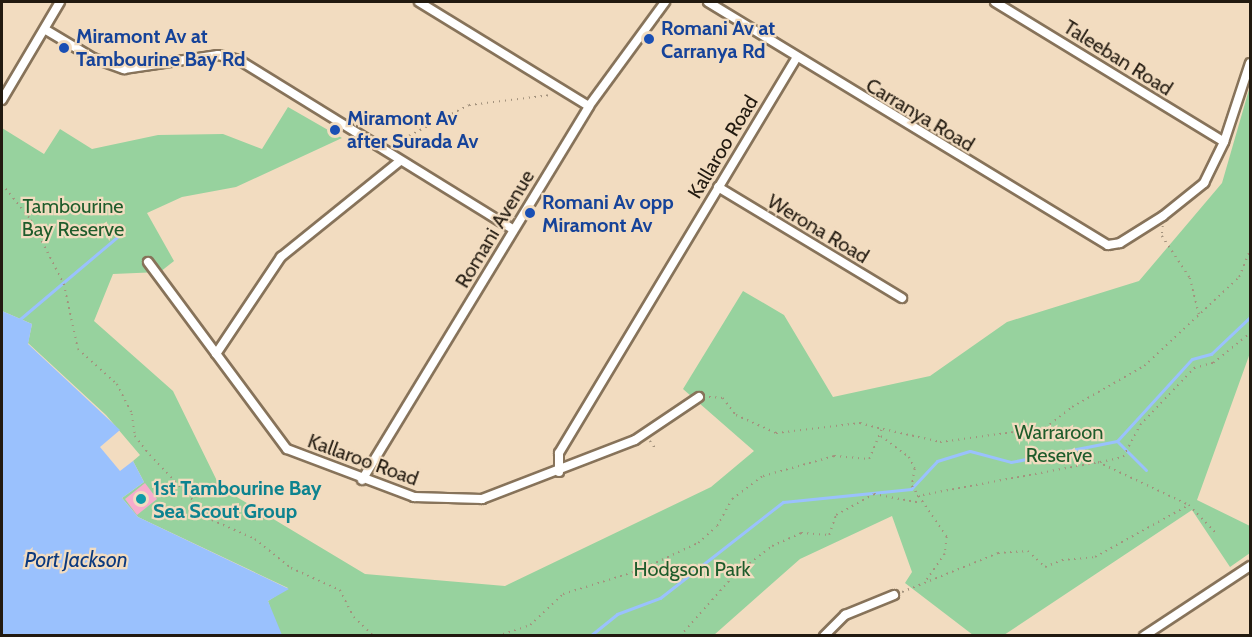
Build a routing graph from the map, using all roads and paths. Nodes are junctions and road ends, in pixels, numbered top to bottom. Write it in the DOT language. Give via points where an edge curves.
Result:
graph roads {
  1 [pos="60,2"];
  2 [pos="419,2"];
  3 [pos="665,2"];
  4 [pos="996,2"];
  5 [pos="714,3"];
  6 [pos="46,30"];
  7 [pos="796,59"];
  8 [pos="1251,63"];
  9 [pos="560,87"];
  10 [pos="2,100"];
  11 [pos="589,106"];
  12 [pos="1224,142"];
  13 [pos="382,151"];
  14 [pos="400,161"];
  15 [pos="2,184"];
  16 [pos="718,188"];
  17 [pos="1163,216"];
  18 [pos="513,229"];
  19 [pos="1251,250"];
  20 [pos="148,262"];
  21 [pos="902,298"];
  22 [pos="1199,316"];
  23 [pos="1251,333"];
  24 [pos="216,354"];
  25 [pos="699,397"];
  26 [pos="882,429"];
  27 [pos="646,435"];
  28 [pos="881,435"];
  29 [pos="655,448"];
  30 [pos="1098,462"];
  31 [pos="559,472"];
  32 [pos="362,480"];
  33 [pos="917,495"];
  34 [pos="921,503"];
  35 [pos="1188,505"];
  36 [pos="1216,534"];
  37 [pos="1251,566"];
  38 [pos="926,581"];
  39 [pos="894,596"];
  40 [pos="374,636"];
  41 [pos="410,636"];
  42 [pos="414,636"];
  43 [pos="497,636"];
  44 [pos="680,636"];
  45 [pos="824,636"];
  46 [pos="1144,636"];
  1 -- 6 [label="street"];
  2 -- 9 [label="street"];
  3 -- 11 [label="street, Romani Avenue"];
  4 -- 12 [label="street, Taleeban Road"];
  5 -- 7 [label="street, Carranya Road"];
  6 -- 10 [label="street"];
  6 -- 13 [label="street" via="93,58 124,69 218,55 239,60"];
  7 -- 16 [label="street, Kallaroo Road"];
  7 -- 17 [label="street, Carranya Road" via="1100,243 1120,243"];
  8 -- 12 [label="street"];
  9 -- 11 [label="street"];
  9 -- 13 [label="path" via="548,98 470,105"];
  11 -- 18 [label="street, Romani Avenue"];
  12 -- 17 [label="street" via="1204,183"];
  13 -- 14 [label="street"];
  14 -- 18 [label="street"];
  14 -- 24 [label="street" via="281,256"];
  15 -- 40 [label="path" via="43,239 53,271 64,284 78,349 117,384 132,414 135,436 173,482 186,488 212,520 255,539 291,568 340,590 354,617"];
  16 -- 21 [label="street, Werona Road"];
  16 -- 31 [label="street, Kallaroo Road" via="559,453"];
  17 -- 22 [label="path" via="1162,236 1190,278"];
  18 -- 32 [label="street, Romani Avenue"];
  19 -- 22 [label="path" via="1239,277"];
  20 -- 24 [label="street, Kallaroo Road"];
  22 -- 26 [label="path" via="1144,366 1034,432 940,442"];
  23 -- 30 [label="path" via="1213,363 1194,368 1140,425 1123,457"];
  24 -- 32 [label="street, Kallaroo Road" via="286,449"];
  25 -- 26 [label="path" via="723,398 736,415 776,433 860,423"];
  25 -- 27 [label="street, Kallaroo Road"];
  26 -- 28 [label="path"];
  27 -- 29 [label="path"];
  27 -- 31 [label="street, Kallaroo Road"];
  28 -- 33 [label="path" via="909,457 915,469 912,486"];
  28 -- 43 [label="path" via="877,450 864,462 834,456 763,476 732,499 717,526 698,543 640,570 563,594 530,625"];
  30 -- 33 [label="path"];
  30 -- 35 [label="path"];
  31 -- 32 [label="street, Kallaroo Road" via="467,501 424,499"];
  33 -- 34 [label="path"];
  34 -- 38 [label="path" via="940,521 947,537 945,554"];
  34 -- 44 [label="path" via="873,494 836,515 829,535 801,533 772,546 735,574"];
  35 -- 36 [label="path"];
  35 -- 38 [label="path" via="1095,557 1062,560 1045,567 1028,551 999,553"];
  37 -- 46 [label="street"];
  38 -- 39 [label="path"];
  39 -- 45 [label="street" via="846,615"];
  41 -- 42 [label="path"];
}
